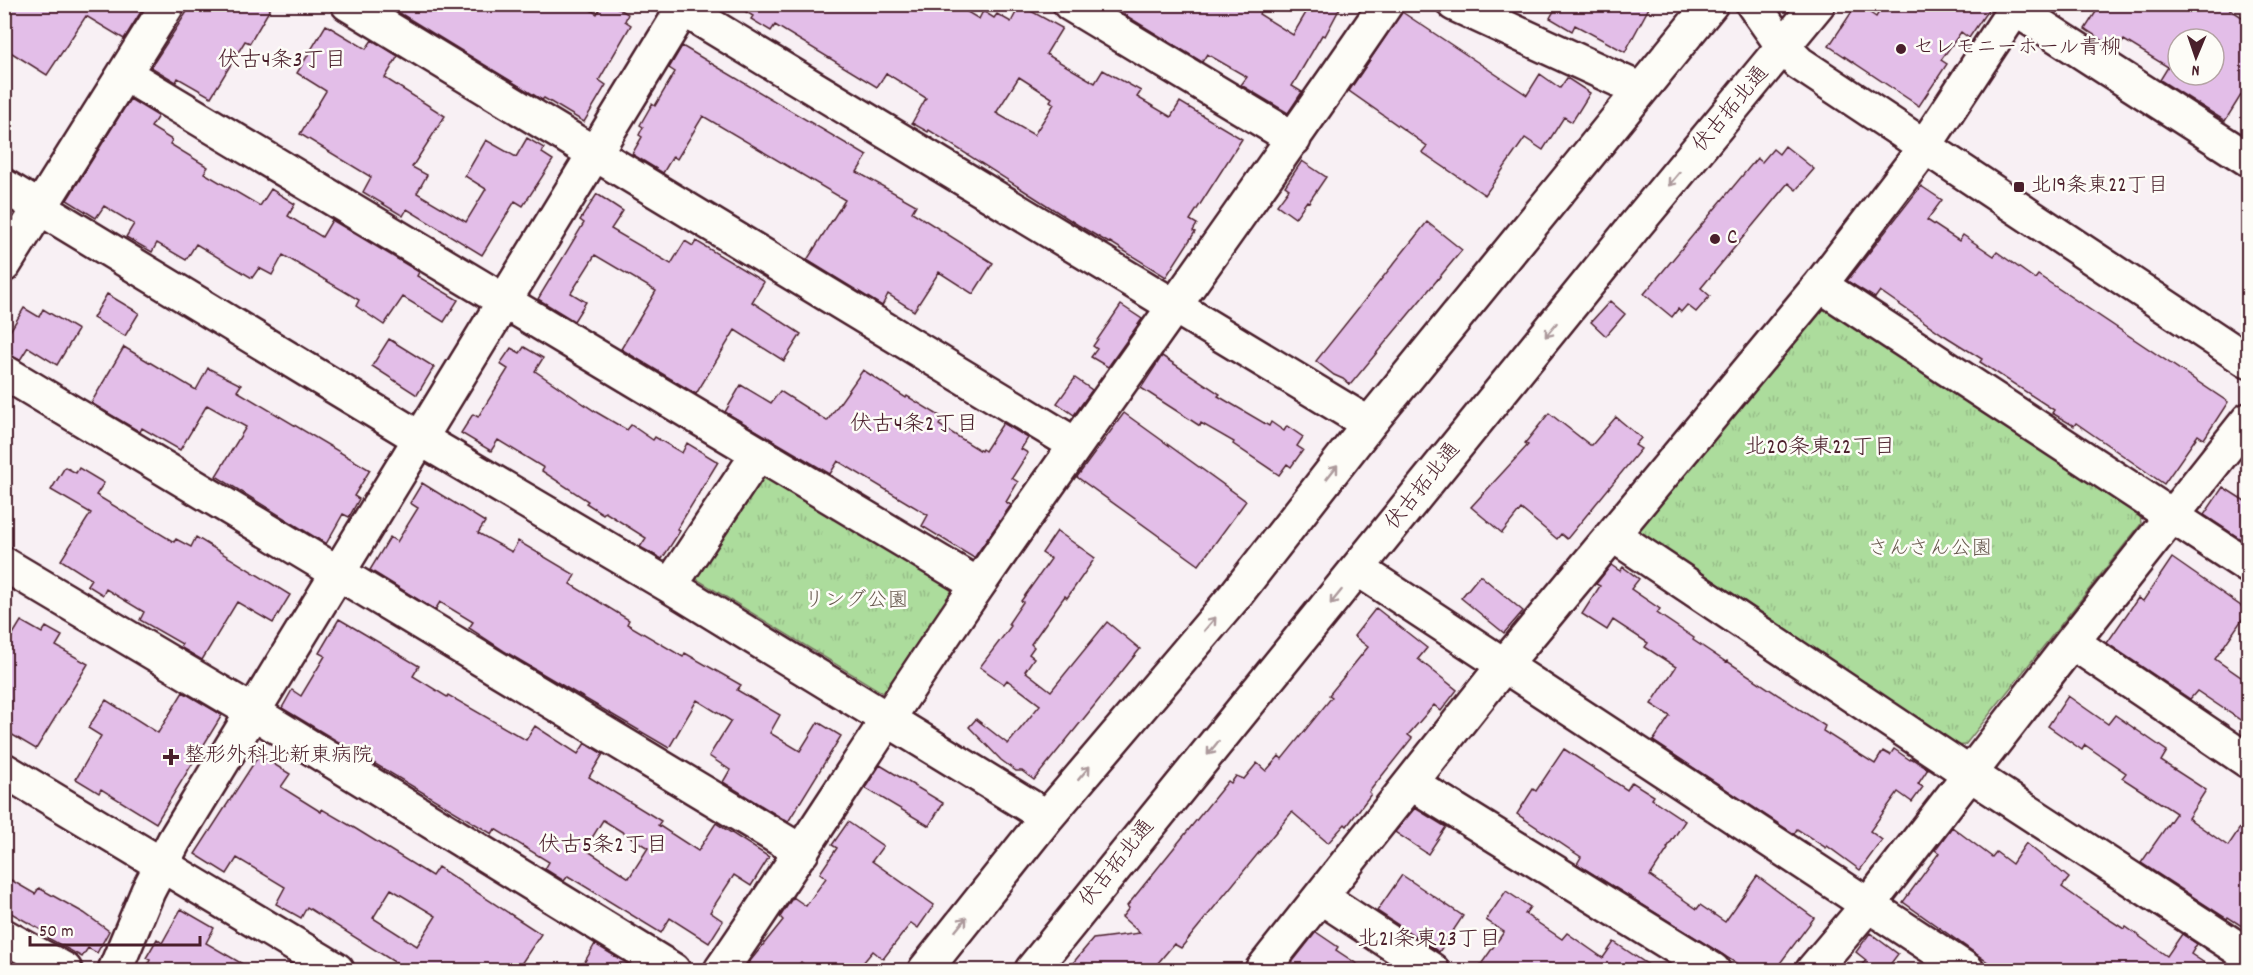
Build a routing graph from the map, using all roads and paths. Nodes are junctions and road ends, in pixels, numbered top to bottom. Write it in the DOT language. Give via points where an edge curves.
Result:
graph roads {
  1 [pos="168,4"];
  2 [pos="348,4"];
  3 [pos="1070,4"];
  4 [pos="1386,4"];
  5 [pos="1454,4"];
  6 [pos="1710,4"];
  7 [pos="1753,4"];
  8 [pos="1818,4"];
  9 [pos="681,6"];
  10 [pos="2017,7"];
  11 [pos="1784,48"];
  12 [pos="125,74"];
  13 [pos="1641,90"];
  14 [pos="1294,139"];
  15 [pos="1925,145"];
  16 [pos="595,153"];
  17 [pos="2248,159"];
  18 [pos="4,186"];
  19 [pos="40,207"];
  20 [pos="4,265"];
  21 [pos="1820,285"];
  22 [pos="504,302"];
  23 [pos="1174,306"];
  24 [pos="2248,361"];
  25 [pos="4,372"];
  26 [pos="2248,420"];
  27 [pos="1369,424"];
  28 [pos="421,439"];
  29 [pos="1076,445"];
  30 [pos="758,454"];
  31 [pos="2174,516"];
  32 [pos="1612,535"];
  33 [pos="4,564"];
  34 [pos="2248,566"];
  35 [pos="1358,569"];
  36 [pos="338,572"];
  37 [pos="978,585"];
  38 [pos="670,586"];
  39 [pos="2072,642"];
  40 [pos="1505,664"];
  41 [pos="253,712"];
  42 [pos="886,719"];
  43 [pos="2248,761"];
  44 [pos="4,770"];
  45 [pos="1971,774"];
  46 [pos="1411,783"];
  47 [pos="1047,818"];
  48 [pos="802,852"];
  49 [pos="162,866"];
  50 [pos="1321,897"];
  51 [pos="1869,904"];
  52 [pos="4,936"];
  53 [pos="2248,955"];
  54 [pos="65,970"];
  55 [pos="115,970"];
  56 [pos="337,970"];
  57 [pos="673,970"];
  58 [pos="721,970"];
  59 [pos="925,970"];
  60 [pos="1032,970"];
  61 [pos="1262,970"];
  62 [pos="1432,970"];
  63 [pos="1713,970"];
  64 [pos="1813,970"];
  65 [pos="1967,970"];
  1 -- 12 [label="street"];
  2 -- 16 [label="street"];
  3 -- 14 [label="street"];
  4 -- 14 [label="street"];
  5 -- 13 [label="street"];
  6 -- 13 [label="street"];
  7 -- 11 [label="street"];
  8 -- 11 [label="street, 伏古拓北通"];
  9 -- 16 [label="street"];
  9 -- 23 [label="street"];
  10 -- 15 [label="street"];
  10 -- 17 [label="street"];
  11 -- 15 [label="street" via="1799,63"];
  11 -- 35 [label="street, 伏古拓北通, one-way"];
  12 -- 19 [label="street"];
  12 -- 22 [label="street"];
  13 -- 27 [label="street"];
  14 -- 23 [label="street"];
  15 -- 21 [label="street"];
  15 -- 24 [label="street"];
  16 -- 22 [label="street"];
  16 -- 29 [label="street"];
  18 -- 19 [label="street"];
  19 -- 20 [label="street"];
  19 -- 28 [label="street"];
  21 -- 31 [label="street"];
  21 -- 32 [label="street"];
  22 -- 28 [label="street"];
  22 -- 30 [label="street"];
  23 -- 27 [label="street"];
  23 -- 29 [label="street"];
  25 -- 36 [label="street"];
  26 -- 31 [label="street"];
  47 -- 27 [label="street, one-way" via="1234,597"];
  28 -- 36 [label="street"];
  28 -- 38 [label="street"];
  29 -- 37 [label="street"];
  30 -- 37 [label="street"];
  30 -- 38 [label="street"];
  31 -- 34 [label="street"];
  31 -- 39 [label="street"];
  32 -- 40 [label="street"];
  32 -- 45 [label="street"];
  33 -- 41 [label="street"];
  35 -- 40 [label="street"];
  35 -- 60 [label="street, 伏古拓北通, one-way"];
  36 -- 41 [label="street"];
  36 -- 48 [label="street"];
  37 -- 42 [label="street"];
  38 -- 42 [label="street"];
  39 -- 43 [label="street"];
  39 -- 45 [label="street"];
  40 -- 46 [label="street"];
  40 -- 51 [label="street"];
  41 -- 49 [label="street"];
  41 -- 57 [label="street"];
  42 -- 47 [label="street"];
  42 -- 48 [label="street"];
  44 -- 49 [label="street"];
  45 -- 51 [label="street"];
  45 -- 53 [label="street"];
  46 -- 50 [label="street"];
  46 -- 63 [label="street"];
  59 -- 47 [label="street, one-way"];
  48 -- 58 [label="street"];
  49 -- 55 [label="street"];
  49 -- 56 [label="street"];
  50 -- 61 [label="street"];
  50 -- 62 [label="street"];
  51 -- 64 [label="street"];
  51 -- 65 [label="street"];
  52 -- 54 [label="street"];
}
